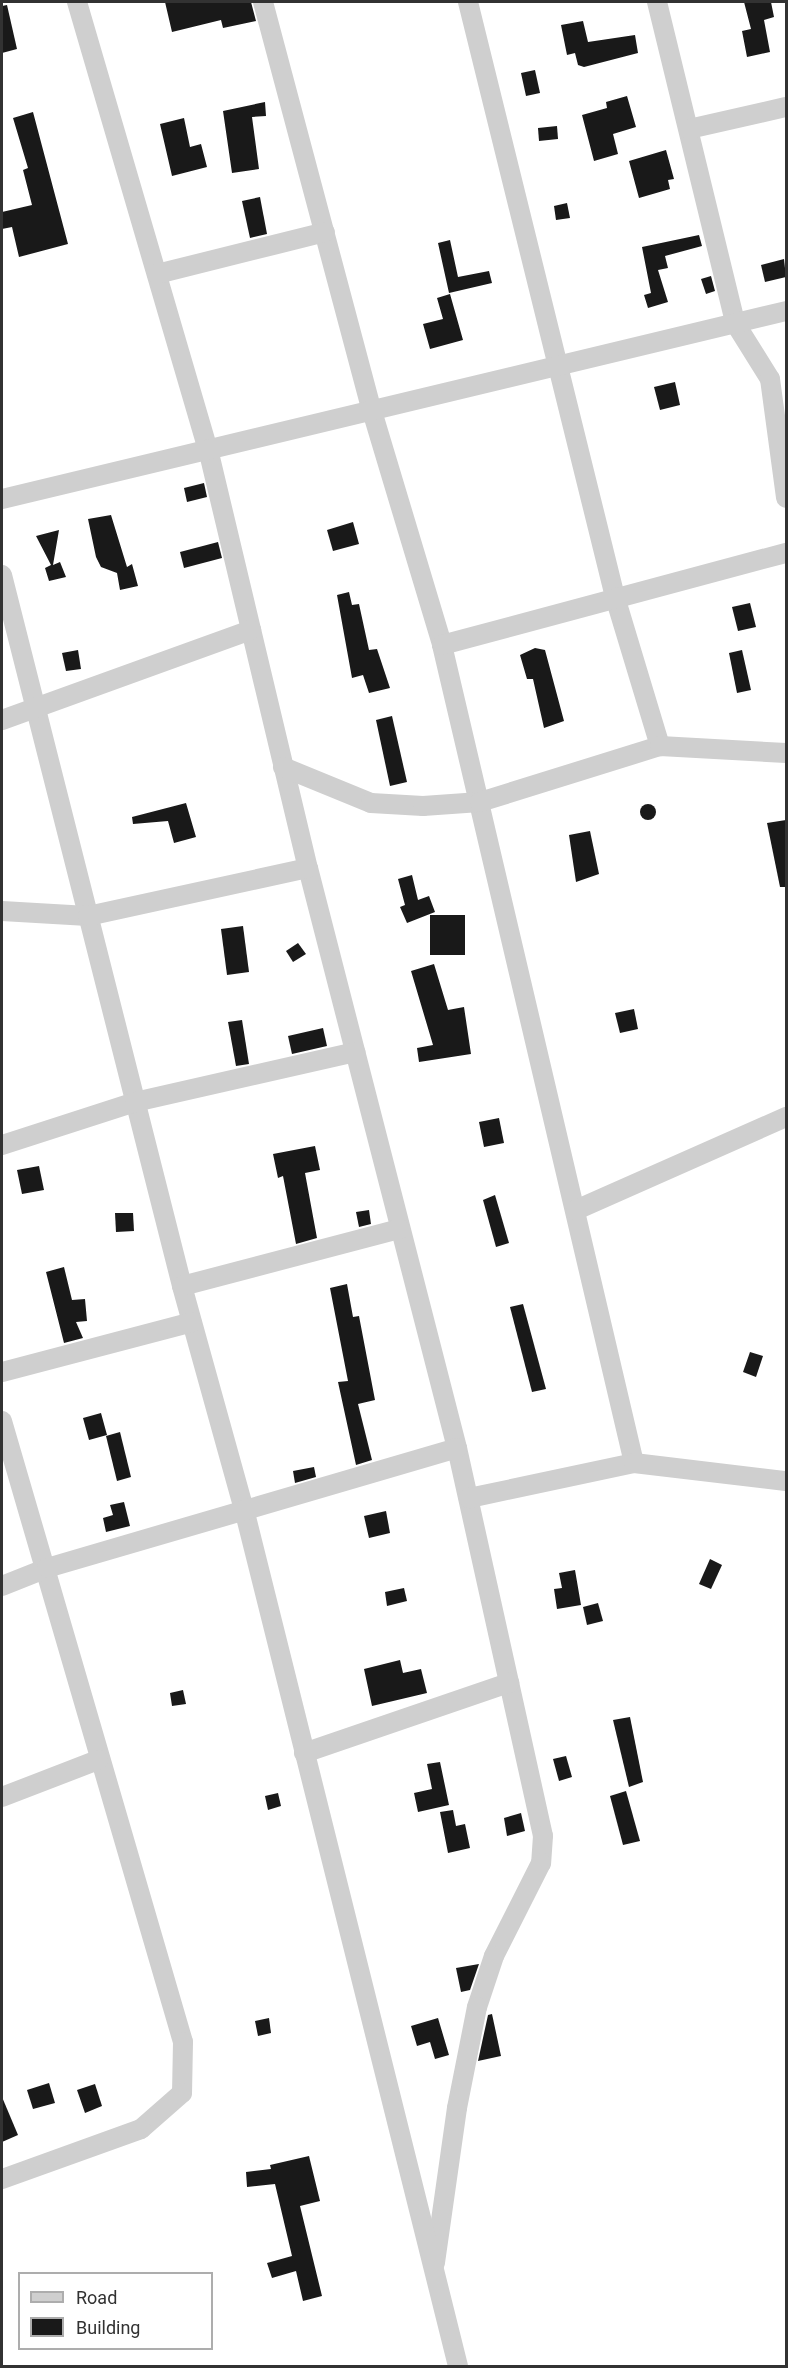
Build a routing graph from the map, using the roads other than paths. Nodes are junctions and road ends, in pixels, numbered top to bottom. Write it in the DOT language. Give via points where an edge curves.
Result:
graph roads {
  1 [pos="77,2"];
  2 [pos="263,2"];
  3 [pos="468,2"];
  4 [pos="657,2"];
  5 [pos="786,107"];
  6 [pos="689,129"];
  7 [pos="325,232"];
  8 [pos="157,274"];
  9 [pos="786,310"];
  10 [pos="735,323"];
  11 [pos="560,368"];
  12 [pos="372,411"];
  13 [pos="207,449"];
  14 [pos="786,498"];
  15 [pos="2,499"];
  16 [pos="786,553"];
  17 [pos="2,575"];
  18 [pos="615,597"];
  19 [pos="251,630"];
  20 [pos="442,645"];
  21 [pos="37,707"];
  22 [pos="2,720"];
  23 [pos="660,746"];
  24 [pos="786,753"];
  25 [pos="283,767"];
  26 [pos="480,802"];
  27 [pos="308,868"];
  28 [pos="2,911"];
  29 [pos="88,916"];
  30 [pos="355,1052"];
  31 [pos="135,1102"];
  32 [pos="786,1117"];
  33 [pos="2,1145"];
  34 [pos="576,1210"];
  35 [pos="400,1229"];
  36 [pos="182,1286"];
  37 [pos="192,1323"];
  38 [pos="2,1372"];
  39 [pos="2,1421"];
  40 [pos="457,1448"];
  41 [pos="634,1463"];
  42 [pos="786,1481"];
  43 [pos="469,1498"];
  44 [pos="245,1513"];
  45 [pos="47,1568"];
  46 [pos="2,1586"];
  47 [pos="509,1683"];
  48 [pos="304,1753"];
  49 [pos="98,1760"];
  50 [pos="2,1797"];
  51 [pos="2,2179"];
  52 [pos="435,2263"];
  53 [pos="458,2367"];
  1 -- 8 [label="street"];
  2 -- 7 [label="street"];
  3 -- 11 [label="street"];
  4 -- 6 [label="street"];
  5 -- 6 [label="street"];
  6 -- 10 [label="street"];
  7 -- 8 [label="street"];
  7 -- 12 [label="street"];
  8 -- 13 [label="street"];
  9 -- 10 [label="street"];
  10 -- 11 [label="street"];
  10 -- 14 [label="street" via="770,379"];
  11 -- 12 [label="street"];
  11 -- 18 [label="street"];
  12 -- 13 [label="street"];
  12 -- 20 [label="street"];
  13 -- 15 [label="street"];
  13 -- 19 [label="street"];
  16 -- 18 [label="street"];
  17 -- 21 [label="street"];
  18 -- 20 [label="street"];
  18 -- 23 [label="street"];
  19 -- 21 [label="street"];
  19 -- 25 [label="street"];
  20 -- 26 [label="street"];
  21 -- 22 [label="street"];
  21 -- 29 [label="street"];
  23 -- 24 [label="street"];
  23 -- 26 [label="street"];
  25 -- 26 [label="street" via="371,803 423,806"];
  25 -- 27 [label="street"];
  26 -- 34 [label="street"];
  27 -- 29 [label="street"];
  27 -- 30 [label="street"];
  28 -- 29 [label="street"];
  29 -- 31 [label="street"];
  30 -- 31 [label="street"];
  30 -- 35 [label="street"];
  31 -- 33 [label="street"];
  31 -- 36 [label="street"];
  32 -- 34 [label="street"];
  34 -- 41 [label="street"];
  35 -- 36 [label="street"];
  35 -- 40 [label="street"];
  36 -- 37 [label="street"];
  37 -- 38 [label="street"];
  37 -- 44 [label="street"];
  39 -- 45 [label="street"];
  40 -- 43 [label="street"];
  40 -- 44 [label="street"];
  41 -- 42 [label="street"];
  41 -- 43 [label="street"];
  43 -- 47 [label="street"];
  44 -- 45 [label="street"];
  44 -- 48 [label="street"];
  45 -- 46 [label="street"];
  45 -- 49 [label="street"];
  47 -- 48 [label="street"];
  47 -- 52 [label="street" via="543,1836 541,1863 494,1956 477,2007 457,2108"];
  48 -- 52 [label="street"];
  49 -- 50 [label="street"];
  49 -- 51 [label="street" via="183,2042 182,2093 141,2129"];
  52 -- 53 [label="street"];
}
